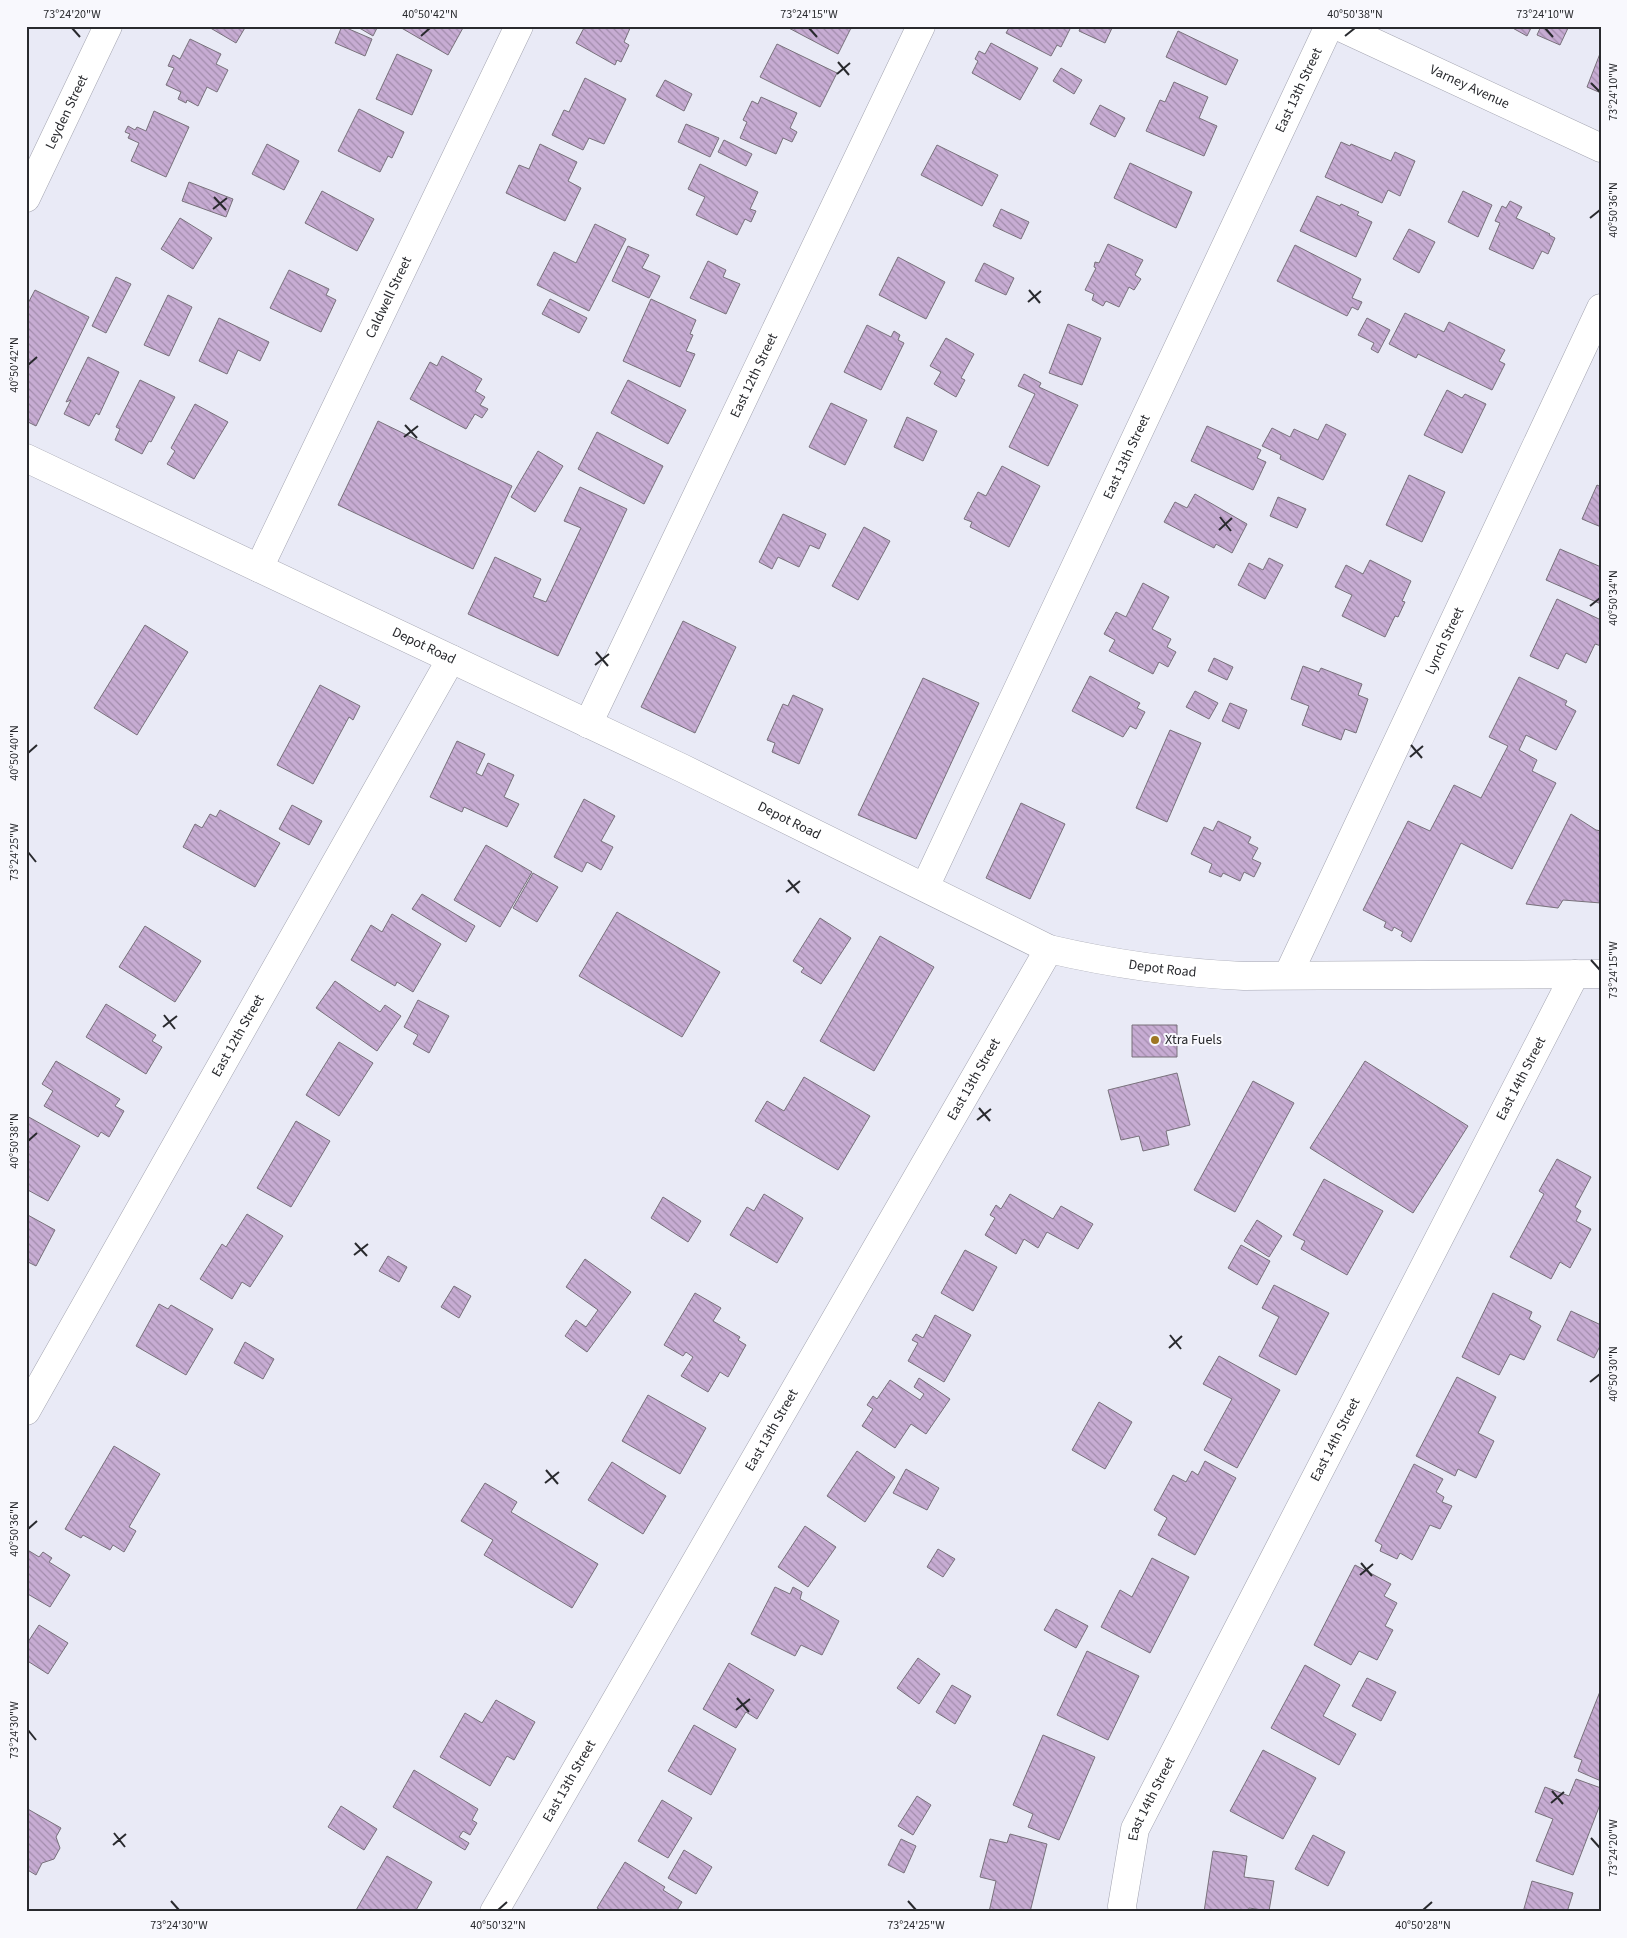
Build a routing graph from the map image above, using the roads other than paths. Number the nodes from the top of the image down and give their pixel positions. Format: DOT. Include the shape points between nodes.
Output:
graph roads {
  1 [pos="108,26"];
  2 [pos="520,26"];
  3 [pos="922,26"];
  4 [pos="1329,26"];
  5 [pos="1338,26"];
  6 [pos="1601,148"];
  7 [pos="26,198"];
  8 [pos="1601,308"];
  9 [pos="26,458"];
  10 [pos="259,568"];
  11 [pos="451,659"];
  12 [pos="588,724"];
  13 [pos="925,887"];
  14 [pos="1049,949"];
  15 [pos="1588,974"];
  16 [pos="1288,975"];
  17 [pos="26,1411"];
  18 [pos="494,1912"];
  19 [pos="1123,1912"];
  1 -- 7 [label="street, Leyden Street"];
  2 -- 10 [label="street, Caldwell Street"];
  3 -- 12 [label="street, East 12th Street"];
  4 -- 13 [label="street, East 13th Street"];
  5 -- 6 [label="street, Varney Avenue"];
  8 -- 16 [label="street, Lynch Street"];
  9 -- 10 [label="street, Depot Road"];
  10 -- 11 [label="street, Depot Road"];
  11 -- 12 [label="street, Depot Road"];
  11 -- 17 [label="street, East 12th Street"];
  12 -- 13 [label="street, Depot Road"];
  13 -- 14 [label="street, Depot Road"];
  14 -- 16 [label="street, Depot Road" via="1192,974"];
  14 -- 18 [label="street, East 13th Street"];
  15 -- 16 [label="street, Depot Road"];
  15 -- 19 [label="street, East 14th Street" via="1135,1829"];
}
